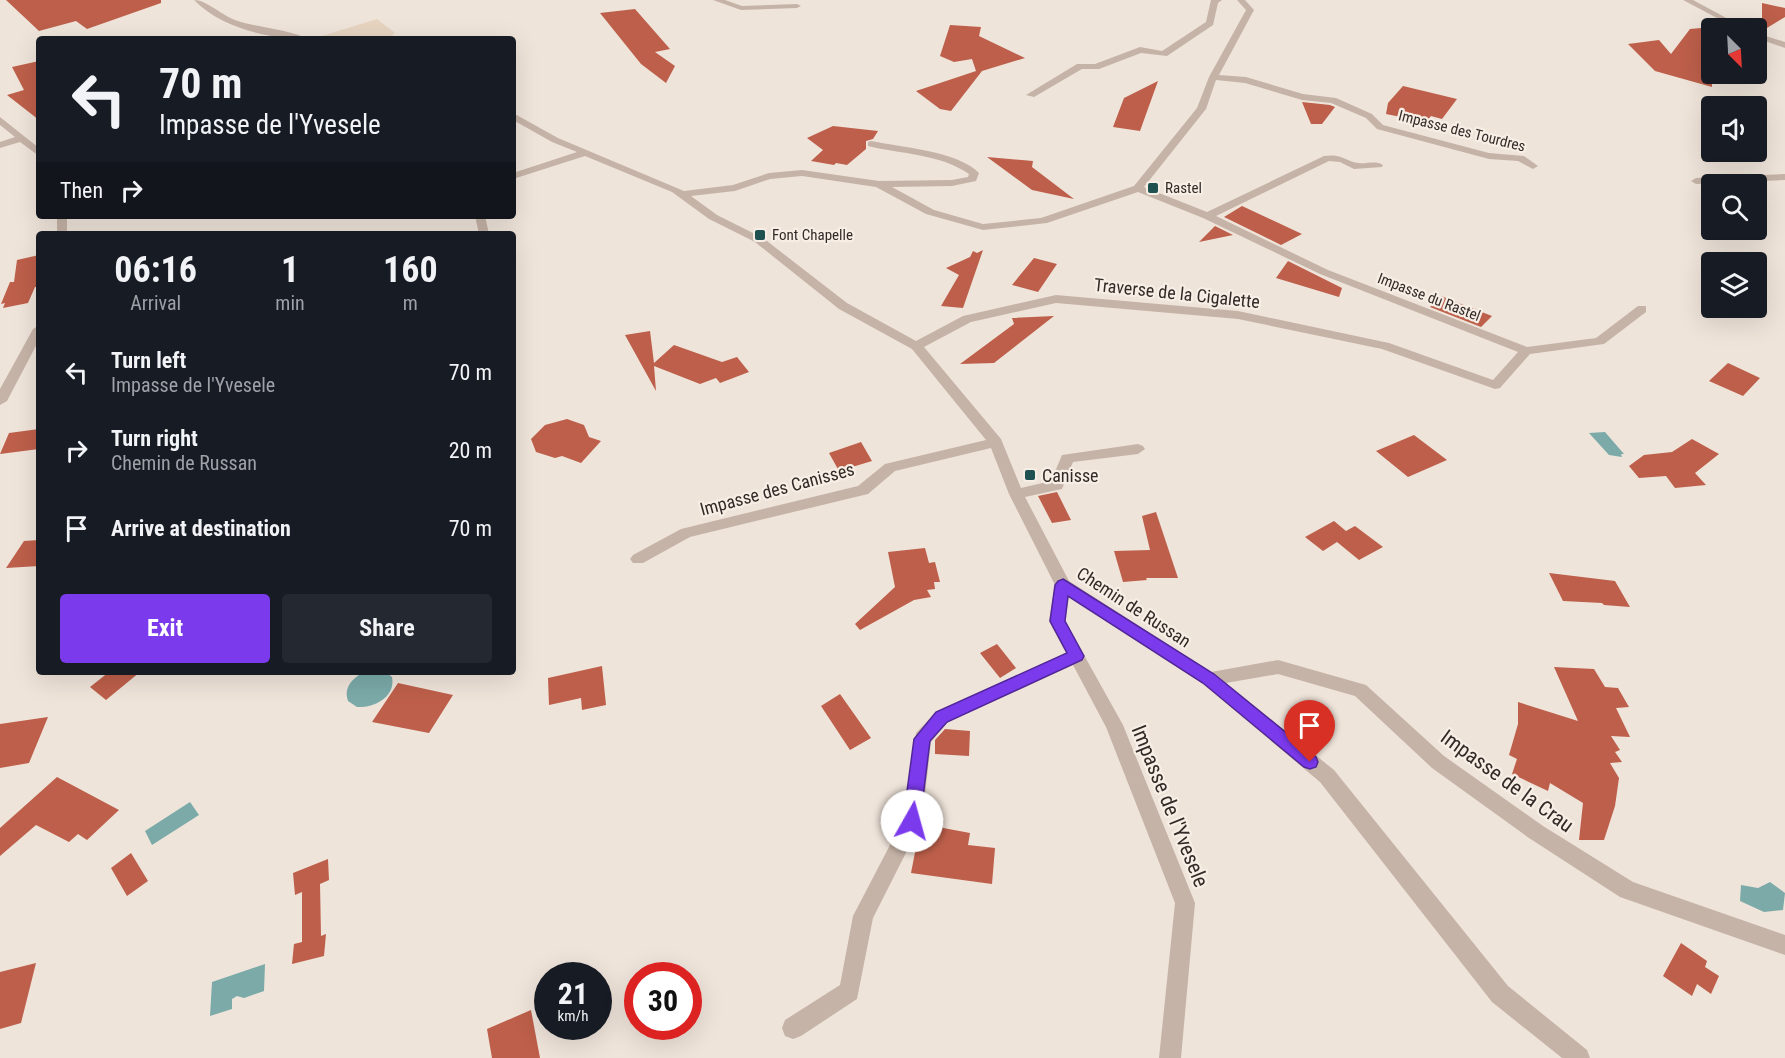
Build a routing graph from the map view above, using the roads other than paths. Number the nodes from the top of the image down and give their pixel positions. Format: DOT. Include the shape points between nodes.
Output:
graph roads {
  1 [pos="198,0"];
  2 [pos="717,0"];
  3 [pos="1218,0"];
  4 [pos="1241,0"];
  5 [pos="1687,0"];
  6 [pos="797,6"];
  7 [pos="1722,18"];
  8 [pos="289,36"];
  9 [pos="1767,39"];
  10 [pos="1785,45"];
  11 [pos="1213,77"];
  12 [pos="1031,95"];
  13 [pos="516,118"];
  14 [pos="0,120"];
  15 [pos="22,138"];
  16 [pos="871,144"];
  17 [pos="0,145"];
  18 [pos="36,150"];
  19 [pos="585,153"];
  20 [pos="1378,165"];
  21 [pos="1533,166"];
  22 [pos="516,175"];
  23 [pos="1785,177"];
  24 [pos="1696,181"];
  25 [pos="879,184"];
  26 [pos="1138,188"];
  27 [pos="681,195"];
  28 [pos="1207,216"];
  29 [pos="1642,309"];
  30 [pos="36,335"];
  31 [pos="916,346"];
  32 [pos="1526,351"];
  33 [pos="0,401"];
  34 [pos="996,442"];
  35 [pos="1138,449"];
  36 [pos="1016,494"];
  37 [pos="638,559"];
  38 [pos="1063,585"];
  39 [pos="1076,656"];
  40 [pos="1209,679"];
  41 [pos="1785,945"];
  42 [pos="793,1028"];
  43 [pos="1170,1058"];
  44 [pos="1579,1058"];
  1 -- 8 [label="street" via="227,20"];
  2 -- 6 [label="street" via="741,8"];
  3 -- 12 [label="street" via="1214,2 1210,23 1174,43 1164,54 1140,50 1096,67 1080,66"];
  4 -- 11 [label="street" via="1250,10"];
  5 -- 7 [label="street"];
  9 -- 10 [label="street"];
  11 -- 21 [label="street, Impasse des Tourdres" via="1246,80 1302,97 1333,100 1369,116 1380,127 1489,156 1520,158"];
  11 -- 26 [label="street" via="1201,109"];
  13 -- 19 [label="street, Chemin de Russan"];
  14 -- 15 [label="street"];
  15 -- 17 [label="street"];
  15 -- 18 [label="street"];
  16 -- 25 [label="street" via="968,166 974,173 972,179 952,183"];
  19 -- 22 [label="street"];
  19 -- 27 [label="street, Chemin de Russan"];
  20 -- 28 [label="street" via="1354,166 1342,159 1328,158"];
  23 -- 24 [label="street"];
  25 -- 26 [label="street" via="930,212 982,227 1043,221"];
  25 -- 27 [label="street" via="802,173"];
  26 -- 28 [label="street, Impasse du Rastel"];
  27 -- 31 [label="street, Chemin de Russan" via="759,240 843,306"];
  28 -- 32 [label="street, Impasse du Rastel" via="1324,272"];
  29 -- 32 [label="street, Impasse du Rastel" via="1600,341"];
  30 -- 33 [label="street"];
  31 -- 32 [label="street, Traverse de la Cigalette" via="967,320 1056,299 1238,315 1385,346 1494,385"];
  31 -- 34 [label="street, Chemin de Russan"];
  34 -- 36 [label="street, Chemin de Russan"];
  34 -- 37 [label="street, Impasse des Canisses" via="890,467 863,490 686,533"];
  35 -- 36 [label="street" via="1067,458 1057,485"];
  36 -- 38 [label="street, Chemin de Russan"];
  38 -- 39 [label="street, Impasse de l'Yvesele" via="1058,621"];
  38 -- 40 [label="street, Chemin de Russan"];
  39 -- 42 [label="street" via="942,717 922,739 912,821 863,916 849,991"];
  39 -- 43 [label="street, Impasse de l'Yvesele" via="1114,725 1185,903"];
  40 -- 41 [label="street, Impasse de la Crau" via="1278,668 1360,690 1438,762 1536,832 1627,890"];
  40 -- 44 [label="street, Chemin de Russan" via="1327,776 1500,994"];
}
